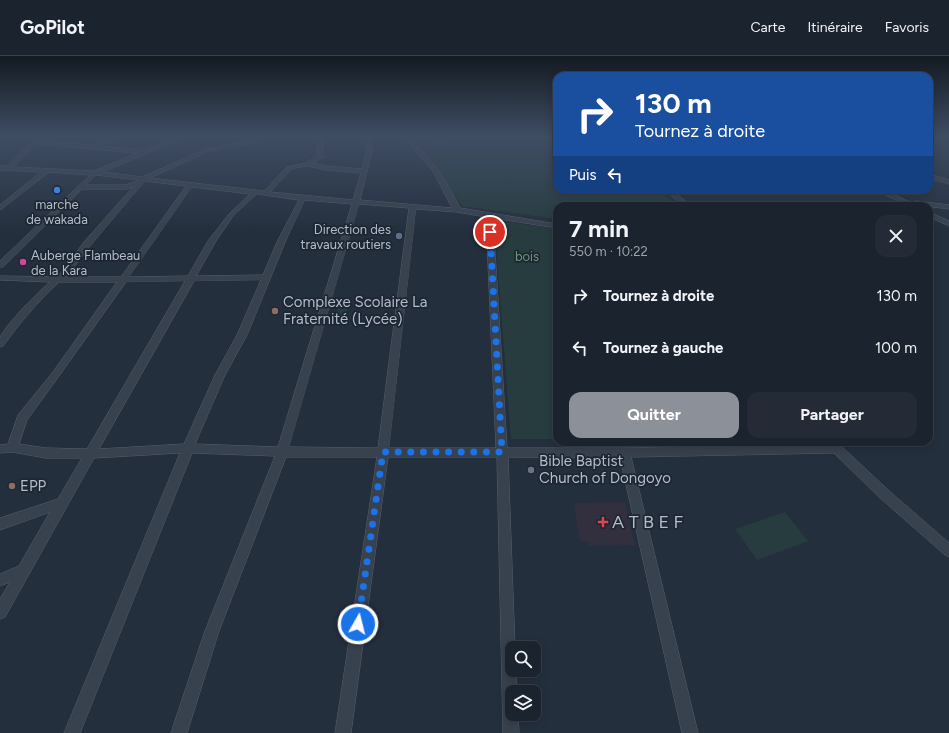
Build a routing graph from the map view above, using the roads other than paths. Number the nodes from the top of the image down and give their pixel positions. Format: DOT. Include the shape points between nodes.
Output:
graph roads {
  1 [pos="21,169"];
  2 [pos="105,169"];
  3 [pos="166,169"];
  4 [pos="288,169"];
  5 [pos="334,169"];
  6 [pos="434,169"];
  7 [pos="48,170"];
  8 [pos="365,171"];
  9 [pos="95,173"];
  10 [pos="933,177"];
  11 [pos="142,181"];
  12 [pos="949,182"];
  13 [pos="191,184"];
  14 [pos="81,188"];
  15 [pos="255,193"];
  16 [pos="266,193"];
  17 [pos="673,194"];
  18 [pos="887,194"];
  19 [pos="303,198"];
  20 [pos="949,198"];
  21 [pos="683,202"];
  22 [pos="902,202"];
  23 [pos="356,203"];
  24 [pos="933,205"];
  25 [pos="413,207"];
  26 [pos="946,207"];
  27 [pos="0,208"];
  28 [pos="457,210"];
  29 [pos="489,216"];
  30 [pos="933,216"];
  31 [pos="949,224"];
  32 [pos="553,225"];
  33 [pos="0,265"];
  34 [pos="267,277"];
  35 [pos="0,278"];
  36 [pos="190,278"];
  37 [pos="122,279"];
  38 [pos="58,280"];
  39 [pos="0,344"];
  40 [pos="809,446"];
  41 [pos="836,446"];
  42 [pos="12,448"];
  43 [pos="188,448"];
  44 [pos="0,450"];
  45 [pos="282,452"];
  46 [pos="383,452"];
  47 [pos="502,452"];
  48 [pos="624,453"];
  49 [pos="90,454"];
  50 [pos="62,503"];
  51 [pos="0,524"];
  52 [pos="949,551"];
  53 [pos="24,570"];
  54 [pos="0,580"];
  55 [pos="0,612"];
  56 [pos="72,733"];
  57 [pos="180,733"];
  58 [pos="343,733"];
  59 [pos="511,733"];
  60 [pos="690,733"];
  1 -- 7 [label="street"];
  2 -- 9 [label="street"];
  3 -- 11 [label="street"];
  4 -- 16 [label="street"];
  5 -- 8 [label="street"];
  6 -- 28 [label="street"];
  7 -- 9 [label="street"];
  7 -- 27 [label="street"];
  8 -- 23 [label="street"];
  9 -- 11 [label="street"];
  9 -- 14 [label="street"];
  10 -- 12 [label="street"];
  11 -- 13 [label="street"];
  11 -- 14 [label="street" via="126,187"];
  11 -- 38 [label="street"];
  13 -- 15 [label="street"];
  13 -- 37 [label="street"];
  14 -- 33 [label="street"];
  15 -- 16 [label="street"];
  15 -- 36 [label="street" via="232,215 212,241"];
  16 -- 19 [label="street"];
  17 -- 21 [label="street"];
  18 -- 22 [label="street"];
  19 -- 23 [label="street"];
  19 -- 34 [label="street"];
  20 -- 26 [label="street"];
  23 -- 25 [label="street"];
  23 -- 45 [label="street"];
  24 -- 26 [label="street"];
  25 -- 28 [label="street"];
  25 -- 46 [label="street"];
  28 -- 29 [label="street"];
  29 -- 32 [label="street"];
  29 -- 47 [label="street"];
  30 -- 31 [label="street"];
  34 -- 36 [label="street"];
  34 -- 43 [label="street"];
  35 -- 38 [label="street"];
  36 -- 37 [label="street"];
  36 -- 49 [label="street"];
  37 -- 38 [label="street"];
  37 -- 42 [label="street" via="22,418"];
  38 -- 39 [label="street" via="42,293"];
  40 -- 48 [label="street"];
  41 -- 52 [label="street" via="883,493"];
  42 -- 44 [label="street"];
  42 -- 49 [label="street" via="46,453"];
  43 -- 45 [label="street"];
  43 -- 49 [label="street"];
  43 -- 56 [label="street"];
  45 -- 46 [label="street"];
  45 -- 57 [label="street" via="212,631"];
  46 -- 47 [label="street"];
  46 -- 58 [label="street"];
  47 -- 48 [label="street"];
  47 -- 59 [label="street"];
  48 -- 60 [label="street"];
  49 -- 50 [label="street"];
  50 -- 51 [label="street"];
  50 -- 53 [label="street"];
  53 -- 54 [label="street"];
  53 -- 55 [label="street"];
}
